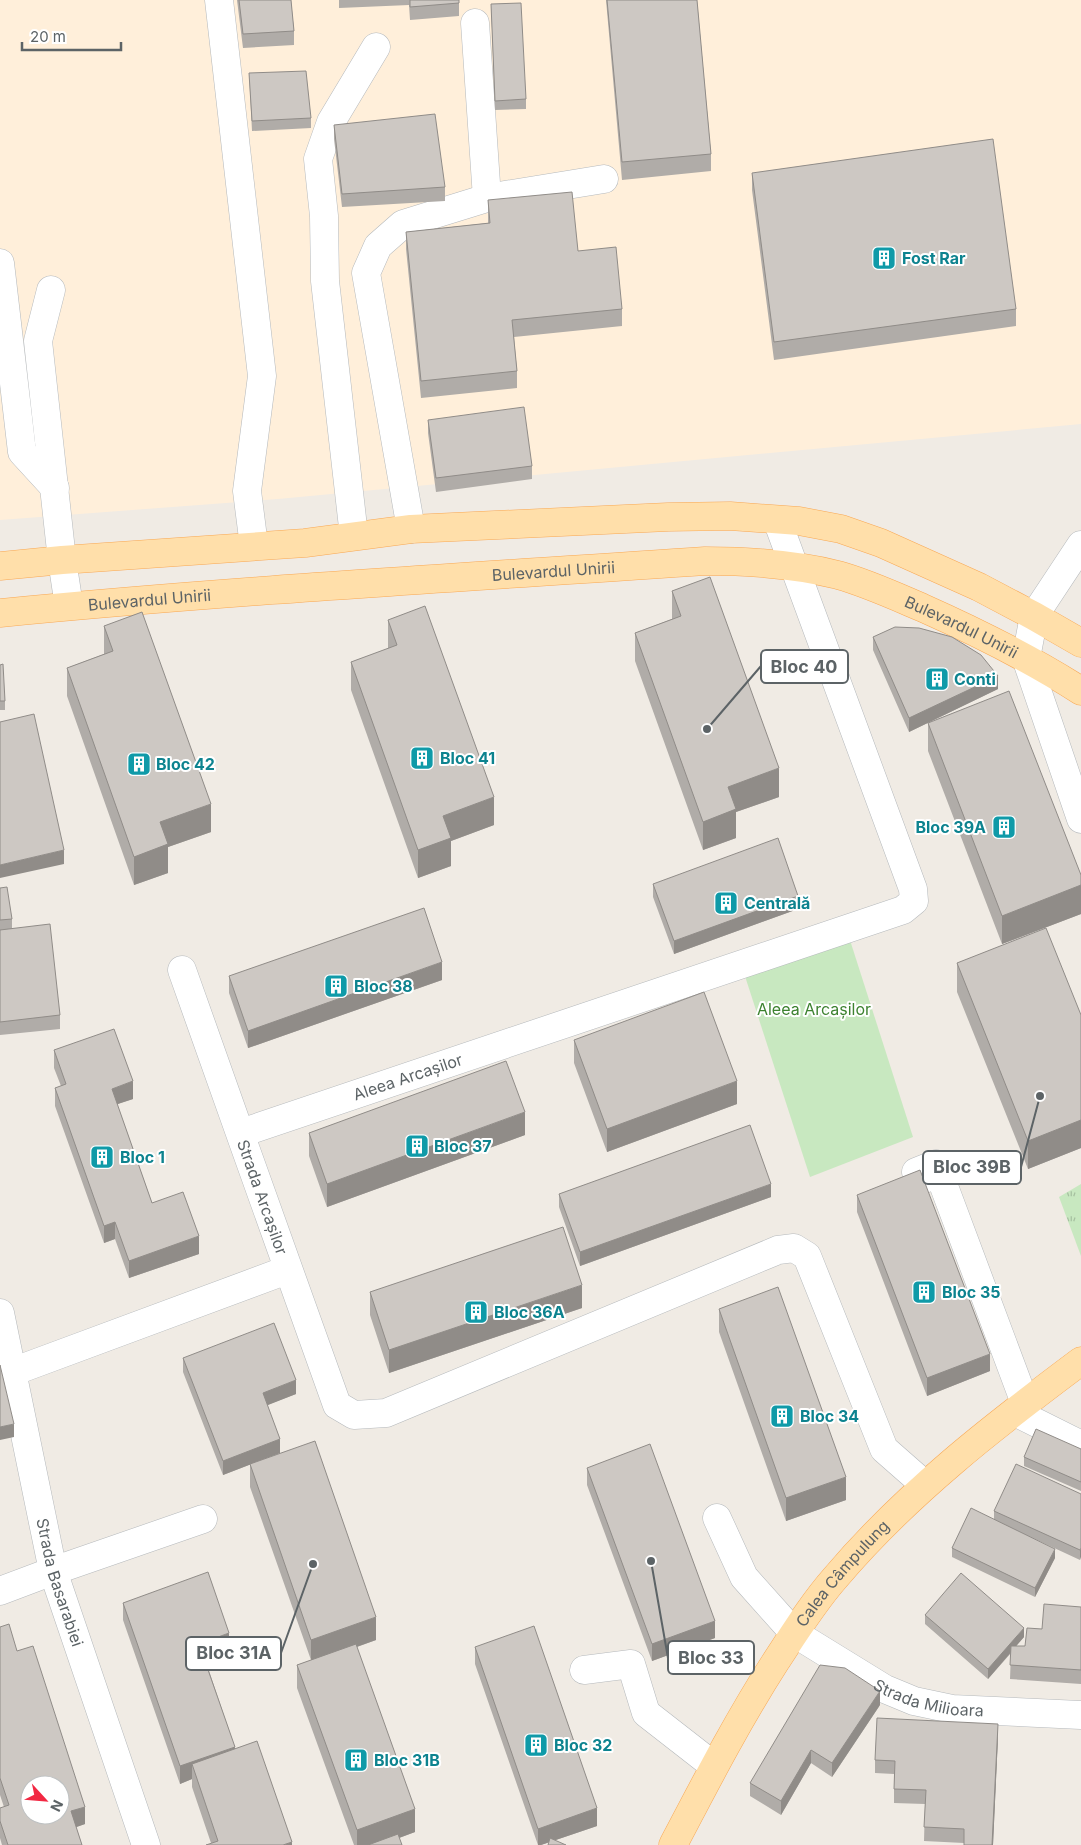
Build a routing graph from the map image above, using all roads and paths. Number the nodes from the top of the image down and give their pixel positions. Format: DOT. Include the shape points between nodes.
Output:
graph roads {
  1 [pos="219,0"];
  2 [pos="475,23"];
  3 [pos="376,46"];
  4 [pos="604,179"];
  5 [pos="487,198"];
  6 [pos="0,263"];
  7 [pos="51,290"];
  8 [pos="55,488"];
  9 [pos="777,520"];
  10 [pos="411,529"];
  11 [pos="354,536"];
  12 [pos="1081,545"];
  13 [pos="254,546"];
  14 [pos="62,560"];
  15 [pos="0,566"];
  16 [pos="794,566"];
  17 [pos="69,606"];
  18 [pos="0,613"];
  19 [pos="1034,616"];
  20 [pos="1081,643"];
  21 [pos="1026,658"];
  22 [pos="1081,691"];
  23 [pos="1081,819"];
  24 [pos="182,970"];
  25 [pos="241,1133"];
  26 [pos="936,1164"];
  27 [pos="287,1270"];
  28 [pos="0,1313"];
  29 [pos="1081,1361"];
  30 [pos="12,1372"];
  31 [pos="1020,1408"];
  32 [pos="1081,1445"];
  33 [pos="925,1485"];
  34 [pos="717,1518"];
  35 [pos="203,1519"];
  36 [pos="53,1570"];
  37 [pos="0,1591"];
  38 [pos="794,1633"];
  39 [pos="584,1670"];
  40 [pos="1081,1715"];
  41 [pos="714,1766"];
  42 [pos="146,1845"];
  43 [pos="673,1845"];
  1 -- 13 [label="street" via="262,376 247,490"];
  2 -- 5 [label="street"];
  3 -- 11 [label="street" via="331,122 318,159 324,216 325,281"];
  4 -- 5 [label="street"];
  5 -- 10 [label="street" via="403,224 378,246 366,273"];
  6 -- 8 [label="street" via="22,452"];
  7 -- 8 [label="street" via="38,341"];
  8 -- 14 [label="street"];
  9 -- 10 [label="main road" via="730,516 668,517"];
  9 -- 16 [label="street"];
  9 -- 19 [label="main road" via="841,529 882,543"];
  10 -- 11 [label="main road"];
  11 -- 13 [label="main road"];
  12 -- 19 [label="street"];
  13 -- 14 [label="main road"];
  14 -- 15 [label="main road"];
  14 -- 17 [label="street"];
  16 -- 17 [label="main road, Bulevardul Unirii" via="750,561 705,561"];
  16 -- 21 [label="main road, Bulevardul Unirii" via="838,575 880,589"];
  16 -- 25 [label="street, Aleea Arcașilor" via="913,889 914,901 903,910"];
  17 -- 18 [label="main road, Bulevardul Unirii"];
  19 -- 20 [label="main road"];
  19 -- 21 [label="street"];
  21 -- 22 [label="main road, Bulevardul Unirii"];
  21 -- 23 [label="street"];
  24 -- 25 [label="street, Strada Arcașilor"];
  25 -- 27 [label="street, Strada Arcașilor"];
  26 -- 31 [label="street" via="916,1172 920,1181 939,1173"];
  27 -- 30 [label="street"];
  27 -- 33 [label="street, Strada Arcașilor" via="337,1405 354,1415 386,1413 778,1250 794,1248 807,1256 884,1449"];
  28 -- 30 [label="street, Strada Basarabiei"];
  29 -- 31 [label="main road, Calea Câmpulung"];
  30 -- 36 [label="street, Strada Basarabiei"];
  31 -- 32 [label="street"];
  31 -- 33 [label="main road, Calea Câmpulung"];
  33 -- 38 [label="main road, Calea Câmpulung" via="835,1578"];
  34 -- 38 [label="street, Strada Milioara" via="744,1577"];
  35 -- 36 [label="street"];
  36 -- 37 [label="street"];
  36 -- 42 [label="street, Strada Basarabiei"];
  38 -- 40 [label="street, Strada Milioara" via="885,1689 914,1701 952,1709"];
  38 -- 41 [label="main road, Calea Câmpulung"];
  39 -- 41 [label="street" via="630,1664 646,1713"];
  41 -- 43 [label="main road, Calea Câmpulung"];
}
